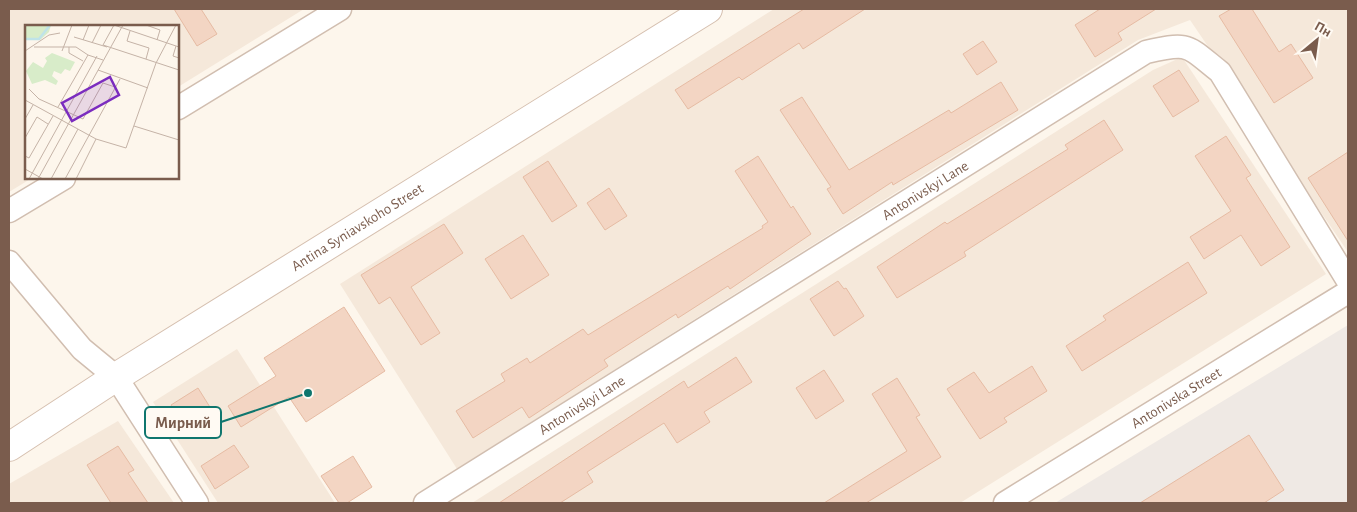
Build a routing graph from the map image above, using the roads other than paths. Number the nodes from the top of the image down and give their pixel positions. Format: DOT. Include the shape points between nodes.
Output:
graph roads {
  1 [pos="340,9"];
  2 [pos="708,9"];
  3 [pos="179,107"];
  4 [pos="62,179"];
  5 [pos="9,211"];
  6 [pos="9,262"];
  7 [pos="1348,281"];
  8 [pos="1348,292"];
  9 [pos="116,377"];
  10 [pos="9,447"];
  11 [pos="197,503"];
  12 [pos="425,503"];
  13 [pos="1005,503"];
  1 -- 3 [label="street"];
  2 -- 9 [label="street, Antina Syniavskoho Street"];
  4 -- 5 [label="street"];
  6 -- 9 [label="street" via="82,349"];
  7 -- 12 [label="street, Antonivskyi Lane" via="1220,72 1188,46 1146,52"];
  8 -- 13 [label="street, Antonivska Street"];
  9 -- 10 [label="street, Antina Syniavskoho Street"];
  9 -- 11 [label="street"];
}
